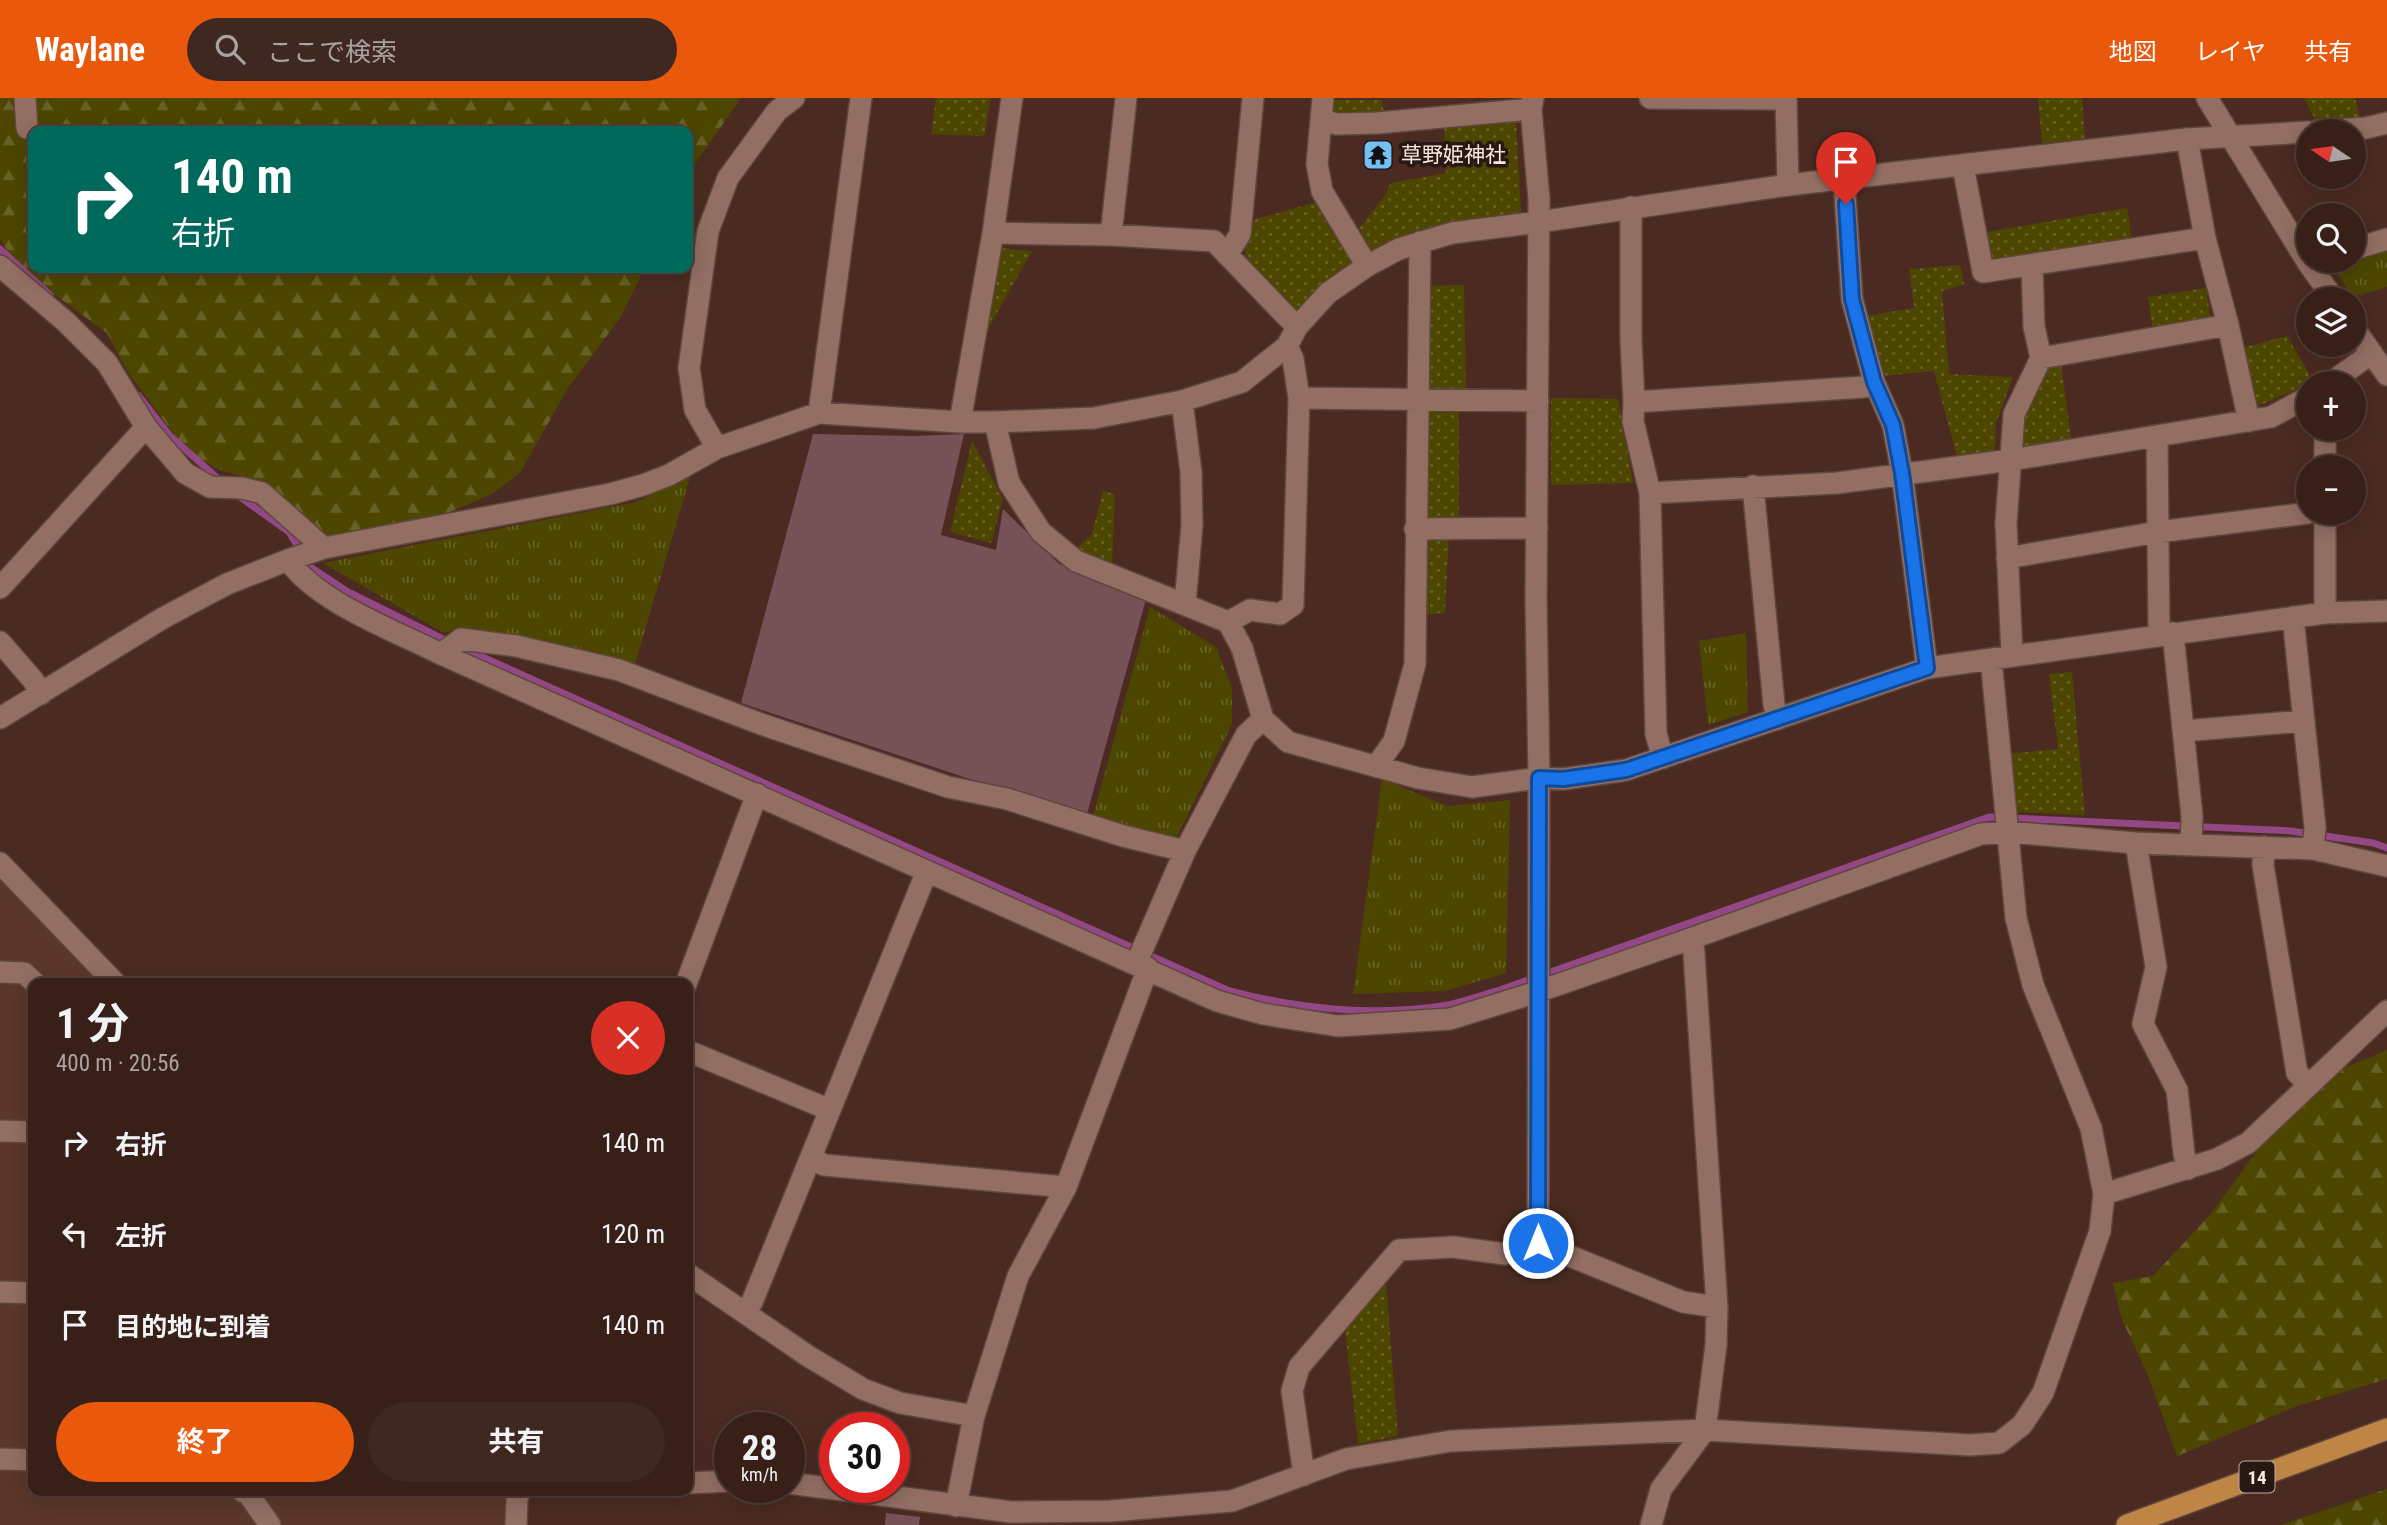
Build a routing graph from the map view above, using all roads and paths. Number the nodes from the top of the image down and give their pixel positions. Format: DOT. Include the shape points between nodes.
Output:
graph roads {
  1 [pos="25,98"];
  2 [pos="794,98"];
  3 [pos="861,98"];
  4 [pos="1012,98"];
  5 [pos="1126,98"];
  6 [pos="1253,98"];
  7 [pos="1323,98"];
  8 [pos="1650,98"];
  9 [pos="2207,98"];
  10 [pos="1786,99"];
  11 [pos="1532,104"];
  12 [pos="1484,105"];
  13 [pos="1321,121"];
  14 [pos="2387,123"];
  15 [pos="27,128"];
  16 [pos="2366,128"];
  17 [pos="2296,133"];
  18 [pos="2229,137"];
  19 [pos="2187,139"];
  20 [pos="1964,166"];
  21 [pos="1844,181"];
  22 [pos="1788,186"];
  23 [pos="1631,207"];
  24 [pos="1539,222"];
  25 [pos="993,233"];
  26 [pos="1111,234"];
  27 [pos="2205,238"];
  28 [pos="2296,239"];
  29 [pos="2387,239"];
  30 [pos="1420,242"];
  31 [pos="2366,245"];
  32 [pos="1227,255"];
  33 [pos="0,266"];
  34 [pos="1367,266"];
  35 [pos="2032,266"];
  36 [pos="2228,325"];
  37 [pos="1292,336"];
  38 [pos="2366,345"];
  39 [pos="2372,353"];
  40 [pos="2041,358"];
  41 [pos="2347,371"];
  42 [pos="2387,375"];
  43 [pos="1874,382"];
  44 [pos="1299,398"];
  45 [pos="1182,401"];
  46 [pos="1418,401"];
  47 [pos="1538,401"];
  48 [pos="1634,402"];
  49 [pos="2296,403"];
  50 [pos="819,413"];
  51 [pos="2249,421"];
  52 [pos="960,422"];
  53 [pos="995,422"];
  54 [pos="146,427"];
  55 [pos="2157,436"];
  56 [pos="717,448"];
  57 [pos="2011,460"];
  58 [pos="1902,473"];
  59 [pos="1753,486"];
  60 [pos="1650,493"];
  61 [pos="2296,515"];
  62 [pos="2325,525"];
  63 [pos="1537,528"];
  64 [pos="1415,529"];
  65 [pos="2158,532"];
  66 [pos="304,554"];
  67 [pos="2007,558"];
  68 [pos="0,588"];
  69 [pos="1185,604"];
  70 [pos="2387,611"];
  71 [pos="2325,613"];
  72 [pos="2293,617"];
  73 [pos="1228,622"];
  74 [pos="2166,634"];
  75 [pos="0,642"];
  76 [pos="441,654"];
  77 [pos="2001,657"];
  78 [pos="1927,668"];
  79 [pos="41,694"];
  80 [pos="0,718"];
  81 [pos="1263,719"];
  82 [pos="1778,719"];
  83 [pos="2304,721"];
  84 [pos="2184,731"];
  85 [pos="1663,758"];
  86 [pos="1377,765"];
  87 [pos="1539,778"];
  88 [pos="757,794"];
  89 [pos="2009,832"];
  90 [pos="2136,843"];
  91 [pos="2191,845"];
  92 [pos="2264,847"];
  93 [pos="2313,849"];
  94 [pos="1185,851"];
  95 [pos="0,863"];
  96 [pos="2387,866"];
  97 [pos="927,871"];
  98 [pos="1693,938"];
  99 [pos="1142,966"];
  100 [pos="0,972"];
  101 [pos="30,978"];
  102 [pos="110,978"];
  103 [pos="689,978"];
  104 [pos="1537,981"];
  105 [pos="2387,1012"];
  106 [pos="693,1053"];
  107 [pos="2309,1085"];
  108 [pos="830,1110"];
  109 [pos="0,1131"];
  110 [pos="28,1132"];
  111 [pos="811,1157"];
  112 [pos="2188,1169"];
  113 [pos="1066,1187"];
  114 [pos="2104,1194"];
  115 [pos="1538,1243"];
  116 [pos="693,1277"];
  117 [pos="0,1292"];
  118 [pos="28,1293"];
  119 [pos="1717,1307"];
  120 [pos="744,1312"];
  121 [pos="974,1416"];
  122 [pos="2387,1429"];
  123 [pos="1705,1430"];
  124 [pos="0,1459"];
  125 [pos="28,1460"];
  126 [pos="1304,1475"];
  127 [pos="714,1482"];
  128 [pos="693,1483"];
  129 [pos="805,1485"];
  130 [pos="250,1496"];
  131 [pos="518,1496"];
  132 [pos="956,1506"];
  133 [pos="270,1525"];
  134 [pos="516,1525"];
  135 [pos="1651,1525"];
  136 [pos="2127,1525"];
  1 -- 15 [label="street"];
  2 -- 56 [label="street" via="777,111 727,178 708,231 689,368 695,410"];
  3 -- 50 [label="street"];
  4 -- 25 [label="street"];
  5 -- 26 [label="street"];
  6 -- 32 [label="street" via="1240,234"];
  7 -- 13 [label="street"];
  8 -- 10 [label="street"];
  9 -- 18 [label="street"];
  10 -- 22 [label="street"];
  11 -- 12 [label="street"];
  11 -- 24 [label="street"];
  12 -- 13 [label="street" via="1377,123"];
  13 -- 34 [label="street" via="1317,164 1322,191"];
  14 -- 16 [label="street"];
  17 -- 18 [label="street"];
  18 -- 19 [label="street"];
  18 -- 28 [label="street"];
  19 -- 20 [label="street"];
  19 -- 27 [label="street"];
  20 -- 21 [label="street"];
  20 -- 35 [label="street" via="1983,272"];
  21 -- 22 [label="street"];
  21 -- 43 [label="street" via="1852,299"];
  22 -- 23 [label="street"];
  23 -- 24 [label="street"];
  23 -- 48 [label="street"];
  24 -- 30 [label="street" via="1452,233"];
  24 -- 47 [label="street"];
  25 -- 26 [label="street"];
  25 -- 52 [label="street"];
  26 -- 32 [label="street" via="1214,241"];
  27 -- 35 [label="street"];
  27 -- 36 [label="street"];
  29 -- 31 [label="street"];
  30 -- 34 [label="street"];
  30 -- 46 [label="street"];
  32 -- 37 [label="street"];
  33 -- 54 [label="street" via="107,363"];
  34 -- 37 [label="street" via="1328,293"];
  35 -- 40 [label="street" via="2034,327"];
  36 -- 40 [label="street"];
  36 -- 51 [label="street"];
  37 -- 44 [label="street"];
  37 -- 45 [label="street" via="1242,382"];
  38 -- 39 [label="street"];
  39 -- 41 [label="street"];
  39 -- 42 [label="street"];
  40 -- 57 [label="street" via="2014,414"];
  43 -- 48 [label="street" via="1864,387"];
  43 -- 58 [label="street" via="1893,425"];
  44 -- 46 [label="street"];
  44 -- 73 [label="street" via="1293,605 1280,614 1250,610"];
  45 -- 53 [label="street" via="1094,418"];
  45 -- 69 [label="street" via="1192,525"];
  46 -- 47 [label="street"];
  46 -- 64 [label="street"];
  47 -- 63 [label="street"];
  48 -- 60 [label="street" via="1633,421"];
  49 -- 51 [label="street" via="2271,417"];
  50 -- 52 [label="street"];
  50 -- 56 [label="street"];
  51 -- 55 [label="street"];
  52 -- 53 [label="street"];
  53 -- 69 [label="street" via="1009,483 1041,532 1076,561"];
  54 -- 66 [label="street" via="185,474 210,486 262,494"];
  54 -- 68 [label="street"];
  55 -- 57 [label="street"];
  55 -- 65 [label="street"];
  56 -- 66 [label="street" via="669,475 610,494"];
  57 -- 58 [label="street"];
  57 -- 67 [label="street"];
  58 -- 59 [label="street" via="1837,483"];
  58 -- 78 [label="street"];
  59 -- 60 [label="street"];
  59 -- 82 [label="street"];
  60 -- 85 [label="street" via="1656,734"];
  61 -- 65 [label="street"];
  62 -- 71 [label="street"];
  63 -- 64 [label="street"];
  63 -- 87 [label="street"];
  64 -- 86 [label="street" via="1415,664 1394,741"];
  65 -- 67 [label="street"];
  65 -- 74 [label="street"];
  66 -- 76 [label="street" via="298,574 332,599"];
  66 -- 79 [label="street" via="227,584 163,618"];
  67 -- 77 [label="street"];
  69 -- 73 [label="street"];
  70 -- 71 [label="street"];
  71 -- 72 [label="street"];
  72 -- 74 [label="street"];
  72 -- 83 [label="street"];
  73 -- 81 [label="street" via="1242,648"];
  74 -- 77 [label="street"];
  74 -- 84 [label="street"];
  75 -- 79 [label="street"];
  76 -- 88 [label="street"];
  76 -- 94 [label="street" via="461,639 516,646 619,670 948,787 1007,799"];
  77 -- 78 [label="street"];
  77 -- 89 [label="street"];
  78 -- 82 [label="street"];
  79 -- 80 [label="street"];
  81 -- 86 [label="street" via="1289,742"];
  81 -- 94 [label="street" via="1246,735"];
  82 -- 85 [label="street"];
  83 -- 84 [label="street"];
  83 -- 93 [label="street" via="2315,827"];
  84 -- 91 [label="street"];
  85 -- 87 [label="street" via="1626,770"];
  86 -- 87 [label="street" via="1472,787"];
  87 -- 104 [label="street"];
  88 -- 97 [label="street"];
  88 -- 103 [label="street"];
  89 -- 90 [label="street"];
  89 -- 98 [label="street" via="1981,834"];
  89 -- 114 [label="street" via="2016,918 2029,972 2091,1128"];
  90 -- 91 [label="street"];
  90 -- 112 [label="street" via="2156,967 2143,1024 2177,1090"];
  91 -- 92 [label="street"];
  92 -- 93 [label="street"];
  92 -- 107 [label="street" via="2297,1073"];
  93 -- 96 [label="street"];
  94 -- 99 [label="street"];
  95 -- 102 [label="street"];
  97 -- 99 [label="street"];
  97 -- 108 [label="street"];
  98 -- 104 [label="street"];
  98 -- 119 [label="street"];
  99 -- 104 [label="street" via="1217,1001 1338,1026 1450,1019"];
  99 -- 113 [label="street"];
  100 -- 101 [label="street" via="24,972"];
  104 -- 115 [label="street"];
  105 -- 107 [label="street"];
  106 -- 108 [label="street"];
  107 -- 112 [label="street" via="2248,1143"];
  108 -- 111 [label="street"];
  109 -- 110 [label="street"];
  111 -- 113 [label="street" via="824,1165"];
  111 -- 120 [label="street"];
  112 -- 114 [label="street"];
  113 -- 121 [label="street" via="1018,1276"];
  114 -- 123 [label="street" via="2100,1231 2043,1393 2022,1424 1999,1443"];
  115 -- 119 [label="street" via="1683,1302"];
  115 -- 126 [label="street" via="1505,1254 1453,1247 1399,1250 1299,1367 1292,1391"];
  116 -- 120 [label="street"];
  117 -- 118 [label="street"];
  119 -- 123 [label="street"];
  120 -- 121 [label="street" via="863,1389 900,1403"];
  121 -- 132 [label="street"];
  122 -- 136 [label="main road, 14"];
  123 -- 126 [label="street" via="1451,1440 1346,1460"];
  123 -- 135 [label="street" via="1661,1489"];
  124 -- 125 [label="street"];
  126 -- 132 [label="street" via="1232,1502 1111,1511 1011,1512"];
  127 -- 128 [label="street"];
  129 -- 132 [label="street"];
  130 -- 133 [label="street"];
  131 -- 134 [label="street"];
}
